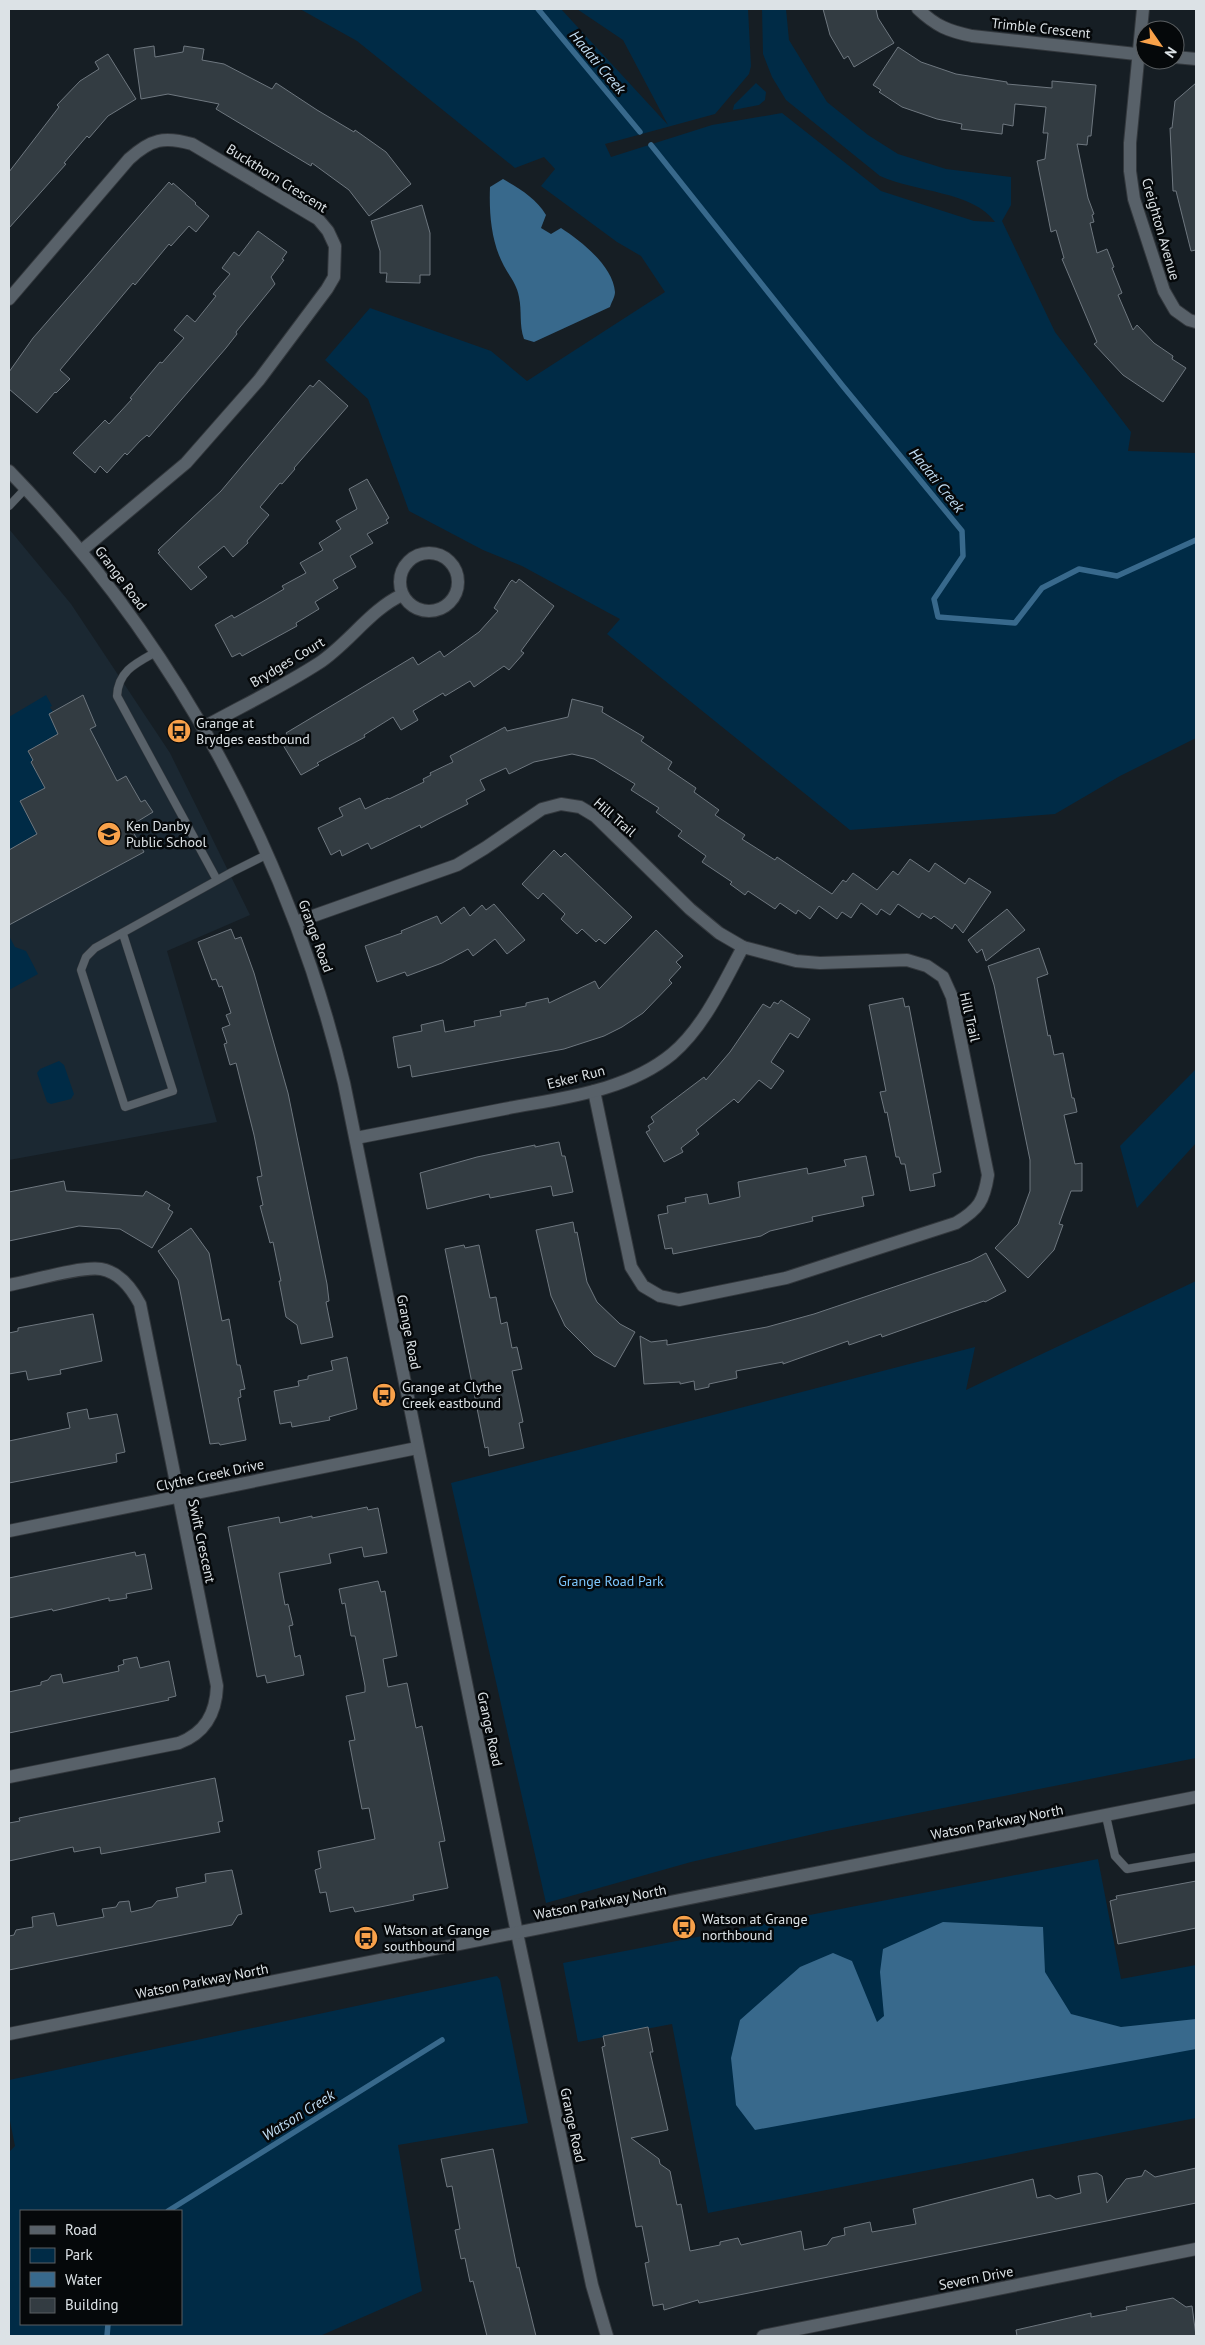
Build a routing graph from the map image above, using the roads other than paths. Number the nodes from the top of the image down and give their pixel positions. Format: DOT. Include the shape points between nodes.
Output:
graph roads {
  1 [pos="918,9"];
  2 [pos="1135,53"];
  3 [pos="1140,70"];
  4 [pos="9,299"];
  5 [pos="1196,322"];
  6 [pos="9,471"];
  7 [pos="26,488"];
  8 [pos="9,506"];
  9 [pos="82,551"];
  10 [pos="402,595"];
  11 [pos="156,652"];
  12 [pos="204,728"];
  13 [pos="268,854"];
  14 [pos="216,880"];
  15 [pos="296,922"];
  16 [pos="123,934"];
  17 [pos="743,948"];
  18 [pos="594,1091"];
  19 [pos="356,1138"];
  20 [pos="9,1285"];
  21 [pos="417,1448"];
  22 [pos="178,1497"];
  23 [pos="9,1531"];
  24 [pos="9,1777"];
  25 [pos="1196,1797"];
  26 [pos="1106,1816"];
  27 [pos="1196,1857"];
  28 [pos="517,1933"];
  29 [pos="9,2034"];
  30 [pos="1196,2249"];
  31 [pos="608,2336"];
  32 [pos="763,2336"];
  1 -- 2 [label="street, Trimble Crescent" via="932,23 972,36"];
  3 -- 5 [label="street, Creighton Avenue" via="1130,143 1134,199 1164,291 1176,310"];
  4 -- 9 [label="street, Buckthorn Crescent" via="129,159 158,140 175,139 192,144 318,219 335,246 334,277 259,380 186,463"];
  6 -- 7 [label="street, Grange Road"];
  7 -- 8 [label="lane"];
  7 -- 9 [label="street, Grange Road"];
  9 -- 11 [label="street, Grange Road"];
  10 -- 10 [label="street" via="400,580 411,559 434,553 449,560 454,567 457,590 449,604 442,608 419,609"];
  10 -- 12 [label="street, Brydges Court" via="391,600 344,645 318,664"];
  11 -- 12 [label="street, Grange Road"];
  11 -- 14 [label="lane" via="128,668 120,677 117,696"];
  12 -- 13 [label="street, Grange Road"];
  13 -- 14 [label="lane"];
  13 -- 15 [label="street, Grange Road"];
  14 -- 16 [label="lane"];
  15 -- 17 [label="street, Hill Trail" via="457,865 542,809 561,804 580,807 595,816 690,909"];
  15 -- 19 [label="street, Grange Road" via="335,1044"];
  16 -- 16 [label="lane" via="95,948 86,957 81,970 125,1107 174,1091"];
  17 -- 18 [label="street, Esker Run" via="696,1028 671,1054 637,1075"];
  17 -- 18 [label="street, Hill Trail" via="796,961 820,963 907,960 927,966 943,977 952,997 988,1175 981,1202 972,1214 956,1224 786,1278 679,1300 660,1296 643,1286 631,1267"];
  18 -- 19 [label="street, Esker Run"];
  19 -- 21 [label="street, Grange Road"];
  20 -- 22 [label="street, Swift Crescent" via="102,1269 115,1274 134,1293 140,1304"];
  21 -- 22 [label="street, Clythe Creek Drive"];
  21 -- 28 [label="street, Grange Road"];
  22 -- 23 [label="street, Clythe Creek Drive"];
  22 -- 24 [label="street, Swift Crescent" via="217,1686 212,1716 192,1738 179,1743"];
  25 -- 26 [label="street, Watson Parkway North"];
  26 -- 27 [label="lane" via="1115,1856 1127,1869"];
  26 -- 28 [label="street, Watson Parkway North"];
  28 -- 29 [label="street, Watson Parkway North"];
  28 -- 31 [label="street, Grange Road" via="592,2285"];
  30 -- 32 [label="street, Severn Drive"];
}
